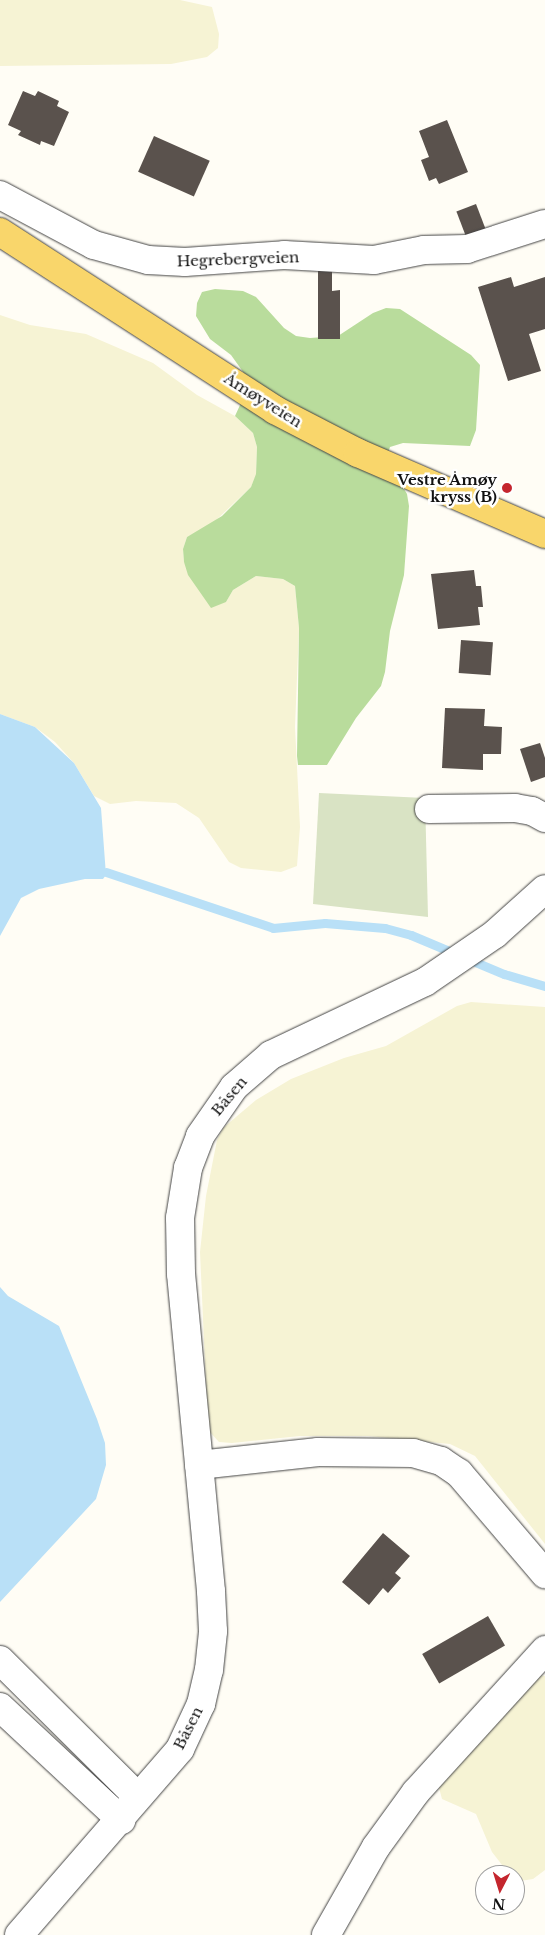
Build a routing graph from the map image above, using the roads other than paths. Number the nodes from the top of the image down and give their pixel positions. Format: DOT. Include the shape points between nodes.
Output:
graph roads {
  1 [pos="0,195"];
  2 [pos="545,224"];
  3 [pos="0,232"];
  4 [pos="545,534"];
  5 [pos="429,809"];
  6 [pos="545,818"];
  7 [pos="545,889"];
  8 [pos="199,1465"];
  9 [pos="545,1574"];
  10 [pos="545,1650"];
  11 [pos="0,1660"];
  12 [pos="0,1707"];
  13 [pos="138,1797"];
  14 [pos="121,1820"];
  15 [pos="19,1935"];
  16 [pos="326,1935"];
  1 -- 2 [label="street, Hegrebergveien" via="94,245 148,260 185,262 284,255 374,260 424,250 467,249"];
  3 -- 4 [label="main road, Åmøyveien" via="275,410 358,453"];
  5 -- 6 [label="street" via="515,808 532,811"];
  7 -- 8 [label="street, Båsen" via="495,934 425,982 271,1055 234,1087 211,1117 188,1168 180,1218 181,1274"];
  8 -- 9 [label="street" via="318,1452 413,1453 441,1462 459,1473"];
  8 -- 13 [label="street, Båsen" via="213,1631 209,1670 201,1704 187,1738"];
  10 -- 16 [label="street" via="416,1792 376,1847"];
  11 -- 13 [label="street"];
  12 -- 14 [label="street"];
  13 -- 14 [label="street, Båsen"];
  14 -- 15 [label="street, Båsen"];
}
